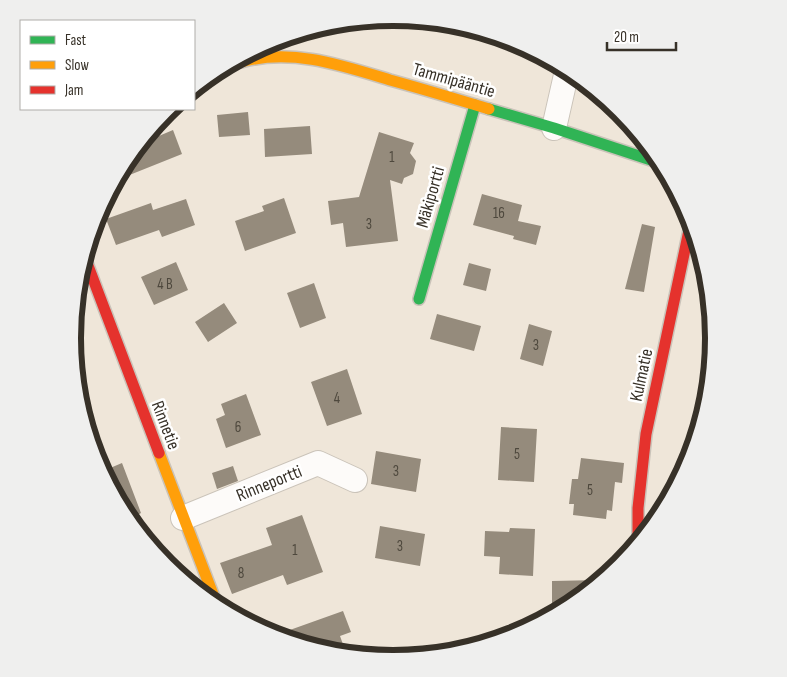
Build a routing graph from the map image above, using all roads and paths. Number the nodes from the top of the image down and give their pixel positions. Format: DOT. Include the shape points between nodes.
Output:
graph roads {
  1 [pos="251,60"];
  2 [pos="566,78"];
  3 [pos="474,104"];
  4 [pos="554,128"];
  5 [pos="649,159"];
  6 [pos="688,235"];
  7 [pos="90,267"];
  8 [pos="419,299"];
  9 [pos="355,480"];
  10 [pos="183,518"];
  11 [pos="638,532"];
  12 [pos="212,593"];
  1 -- 3 [label="street, Tammipääntie" via="299,56 334,63"];
  2 -- 4 [label="street"];
  3 -- 4 [label="street, Tammipääntie"];
  3 -- 8 [label="street, Mäkiportti"];
  4 -- 5 [label="street, Tammipääntie"];
  6 -- 11 [label="street, Kulmatie" via="646,434"];
  7 -- 10 [label="street, Rinnetie"];
  9 -- 10 [label="street, Rinneportti" via="318,463"];
  10 -- 12 [label="street, Rinnetie"];
}
